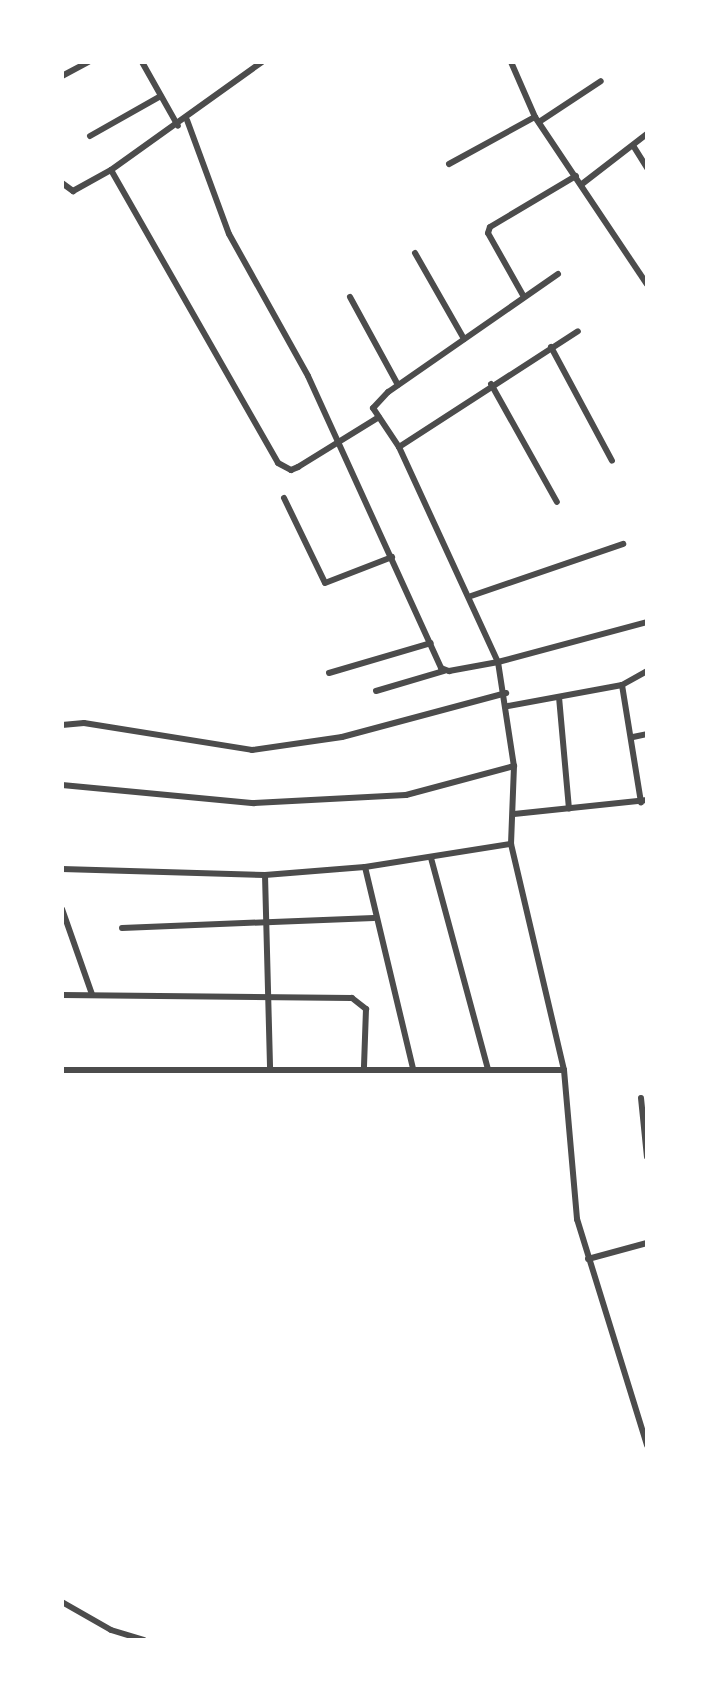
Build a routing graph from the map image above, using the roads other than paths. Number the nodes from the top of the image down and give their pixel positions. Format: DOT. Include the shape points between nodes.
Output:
graph roads {
  1 [pos="88,62"];
  2 [pos="142,62"];
  3 [pos="262,62"];
  4 [pos="511,62"];
  5 [pos="62,76"];
  6 [pos="601,81"];
  7 [pos="161,96"];
  8 [pos="187,120"];
  9 [pos="537,120"];
  10 [pos="178,126"];
  11 [pos="647,134"];
  12 [pos="90,136"];
  13 [pos="634,147"];
  14 [pos="449,164"];
  15 [pos="647,168"];
  16 [pos="111,170"];
  17 [pos="576,176"];
  18 [pos="62,183"];
  19 [pos="582,184"];
  20 [pos="65,192"];
  21 [pos="415,253"];
  22 [pos="558,274"];
  23 [pos="647,284"];
  24 [pos="350,297"];
  25 [pos="524,297"];
  26 [pos="578,331"];
  27 [pos="464,339"];
  28 [pos="551,347"];
  29 [pos="491,384"];
  30 [pos="398,385"];
  31 [pos="379,417"];
  32 [pos="340,446"];
  33 [pos="399,447"];
  34 [pos="612,461"];
  35 [pos="284,498"];
  36 [pos="557,502"];
  37 [pos="623,544"];
  38 [pos="392,557"];
  39 [pos="471,596"];
  40 [pos="647,622"];
  41 [pos="431,643"];
  42 [pos="498,662"];
  43 [pos="444,671"];
  44 [pos="647,671"];
  45 [pos="329,673"];
  46 [pos="622,685"];
  47 [pos="376,691"];
  48 [pos="506,693"];
  49 [pos="559,697"];
  50 [pos="508,706"];
  51 [pos="62,725"];
  52 [pos="647,734"];
  53 [pos="633,737"];
  54 [pos="514,766"];
  55 [pos="62,785"];
  56 [pos="644,801"];
  57 [pos="569,809"];
  58 [pos="514,814"];
  59 [pos="511,844"];
  60 [pos="431,858"];
  61 [pos="365,867"];
  62 [pos="62,869"];
  63 [pos="265,875"];
  64 [pos="62,909"];
  65 [pos="374,918"];
  66 [pos="266,925"];
  67 [pos="122,928"];
  68 [pos="66,929"];
  69 [pos="92,994"];
  70 [pos="62,995"];
  71 [pos="267,998"];
  72 [pos="364,1067"];
  73 [pos="270,1068"];
  74 [pos="413,1068"];
  75 [pos="488,1069"];
  76 [pos="62,1070"];
  77 [pos="564,1070"];
  78 [pos="641,1098"];
  79 [pos="647,1157"];
  80 [pos="647,1243"];
  81 [pos="588,1259"];
  82 [pos="647,1445"];
  83 [pos="62,1602"];
  84 [pos="130,1639"];
  85 [pos="144,1640"];
  1 -- 5 [label="street"];
  2 -- 7 [label="street"];
  3 -- 8 [label="street"];
  4 -- 9 [label="street"];
  6 -- 9 [label="street"];
  7 -- 10 [label="street"];
  7 -- 12 [label="street"];
  8 -- 10 [label="street"];
  8 -- 32 [label="street" via="237,250 296,352"];
  9 -- 14 [label="street"];
  9 -- 17 [label="street"];
  10 -- 16 [label="street"];
  11 -- 13 [label="street"];
  13 -- 15 [label="street"];
  13 -- 19 [label="street"];
  16 -- 20 [label="street"];
  16 -- 32 [label="street" via="278,463 291,470"];
  17 -- 19 [label="street"];
  17 -- 25 [label="street" via="490,227 488,233"];
  18 -- 20 [label="street"];
  19 -- 23 [label="street"];
  21 -- 27 [label="street"];
  22 -- 25 [label="street"];
  24 -- 30 [label="street"];
  25 -- 27 [label="street"];
  26 -- 28 [label="street"];
  27 -- 30 [label="street"];
  28 -- 29 [label="street"];
  28 -- 34 [label="street"];
  29 -- 33 [label="street"];
  29 -- 36 [label="street"];
  30 -- 31 [label="street" via="374,405"];
  31 -- 32 [label="street"];
  31 -- 33 [label="street"];
  32 -- 38 [label="street"];
  33 -- 39 [label="street"];
  35 -- 38 [label="street" via="325,583"];
  37 -- 39 [label="street"];
  38 -- 41 [label="street"];
  39 -- 42 [label="street"];
  40 -- 42 [label="street"];
  41 -- 43 [label="street"];
  41 -- 45 [label="street"];
  42 -- 43 [label="street"];
  42 -- 48 [label="street"];
  43 -- 47 [label="street"];
  44 -- 46 [label="street"];
  46 -- 49 [label="street"];
  46 -- 53 [label="street"];
  48 -- 50 [label="street"];
  48 -- 51 [label="street" via="342,737 252,750 84,723"];
  49 -- 50 [label="street"];
  49 -- 57 [label="street"];
  50 -- 54 [label="street"];
  52 -- 53 [label="street"];
  53 -- 56 [label="street"];
  54 -- 55 [label="street" via="406,795 254,803"];
  54 -- 58 [label="street"];
  56 -- 57 [label="street"];
  57 -- 58 [label="street"];
  58 -- 59 [label="street"];
  59 -- 60 [label="street"];
  59 -- 77 [label="street"];
  60 -- 61 [label="street"];
  60 -- 75 [label="street"];
  61 -- 63 [label="street"];
  61 -- 65 [label="street"];
  62 -- 63 [label="street"];
  63 -- 66 [label="street"];
  64 -- 68 [label="street"];
  65 -- 66 [label="street"];
  65 -- 74 [label="street"];
  66 -- 67 [label="street"];
  66 -- 71 [label="street"];
  68 -- 69 [label="street"];
  69 -- 70 [label="street"];
  69 -- 71 [label="street"];
  71 -- 72 [label="street" via="360,1001 367,1014"];
  71 -- 73 [label="street"];
  72 -- 73 [label="street"];
  72 -- 74 [label="street"];
  73 -- 76 [label="street"];
  74 -- 75 [label="street"];
  75 -- 77 [label="street"];
  77 -- 81 [label="street" via="577,1219"];
  78 -- 79 [label="street"];
  80 -- 81 [label="street"];
  81 -- 82 [label="street"];
  83 -- 84 [label="street"];
  84 -- 85 [label="street"];
}
